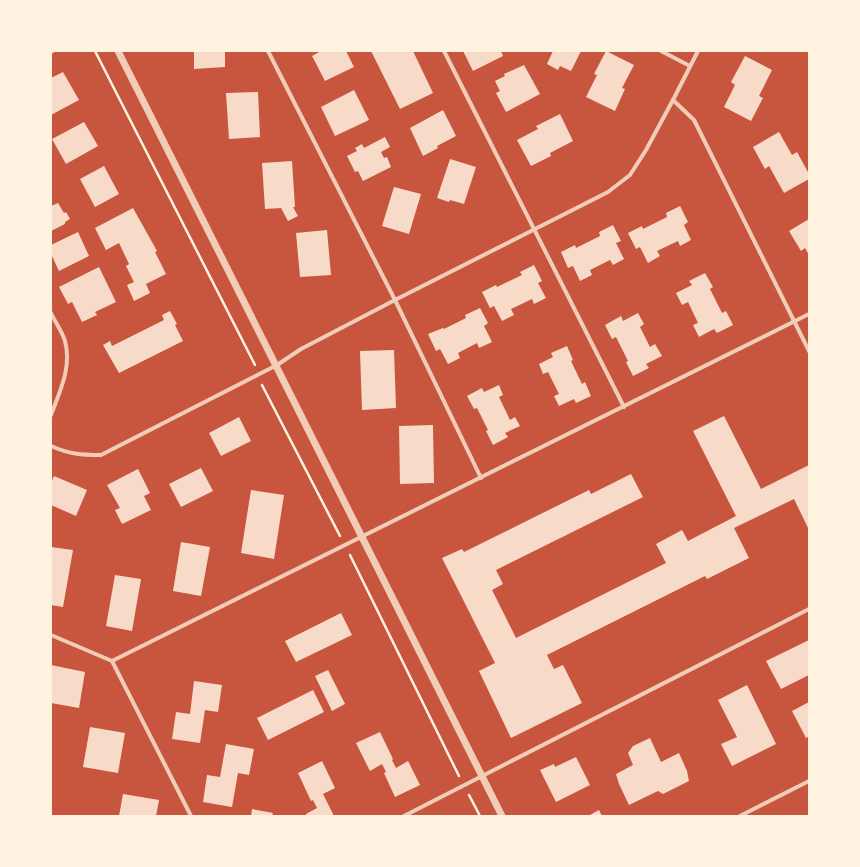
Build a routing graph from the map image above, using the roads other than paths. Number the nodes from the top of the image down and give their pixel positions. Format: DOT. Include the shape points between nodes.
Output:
graph roads {
  1 [pos="118,51"];
  2 [pos="268,51"];
  3 [pos="444,51"];
  4 [pos="661,51"];
  5 [pos="698,51"];
  6 [pos="690,66"];
  7 [pos="674,100"];
  8 [pos="534,230"];
  9 [pos="395,300"];
  10 [pos="51,313"];
  11 [pos="809,314"];
  12 [pos="794,322"];
  13 [pos="809,351"];
  14 [pos="277,365"];
  15 [pos="624,407"];
  16 [pos="51,415"];
  17 [pos="51,446"];
  18 [pos="481,478"];
  19 [pos="361,536"];
  20 [pos="809,609"];
  21 [pos="51,635"];
  22 [pos="112,661"];
  23 [pos="482,777"];
  24 [pos="809,781"];
  25 [pos="192,816"];
  26 [pos="404,816"];
  27 [pos="502,816"];
  28 [pos="740,816"];
  1 -- 14 [label="street"];
  2 -- 9 [label="street"];
  3 -- 8 [label="street"];
  4 -- 6 [label="street"];
  5 -- 6 [label="street"];
  6 -- 7 [label="street"];
  7 -- 8 [label="street" via="630,175 608,192"];
  7 -- 12 [label="street" via="694,120"];
  8 -- 9 [label="street"];
  8 -- 15 [label="street"];
  9 -- 14 [label="street" via="301,349"];
  9 -- 18 [label="street"];
  10 -- 16 [label="street" via="64,339 68,356 65,377"];
  11 -- 12 [label="street"];
  12 -- 13 [label="street"];
  12 -- 15 [label="street"];
  14 -- 17 [label="street" via="100,455 63,452"];
  14 -- 19 [label="street"];
  15 -- 18 [label="street"];
  18 -- 19 [label="street"];
  19 -- 22 [label="street"];
  19 -- 23 [label="street"];
  20 -- 23 [label="street"];
  21 -- 22 [label="street"];
  22 -- 25 [label="street"];
  23 -- 26 [label="street"];
  23 -- 27 [label="street"];
  24 -- 28 [label="street"];
}
